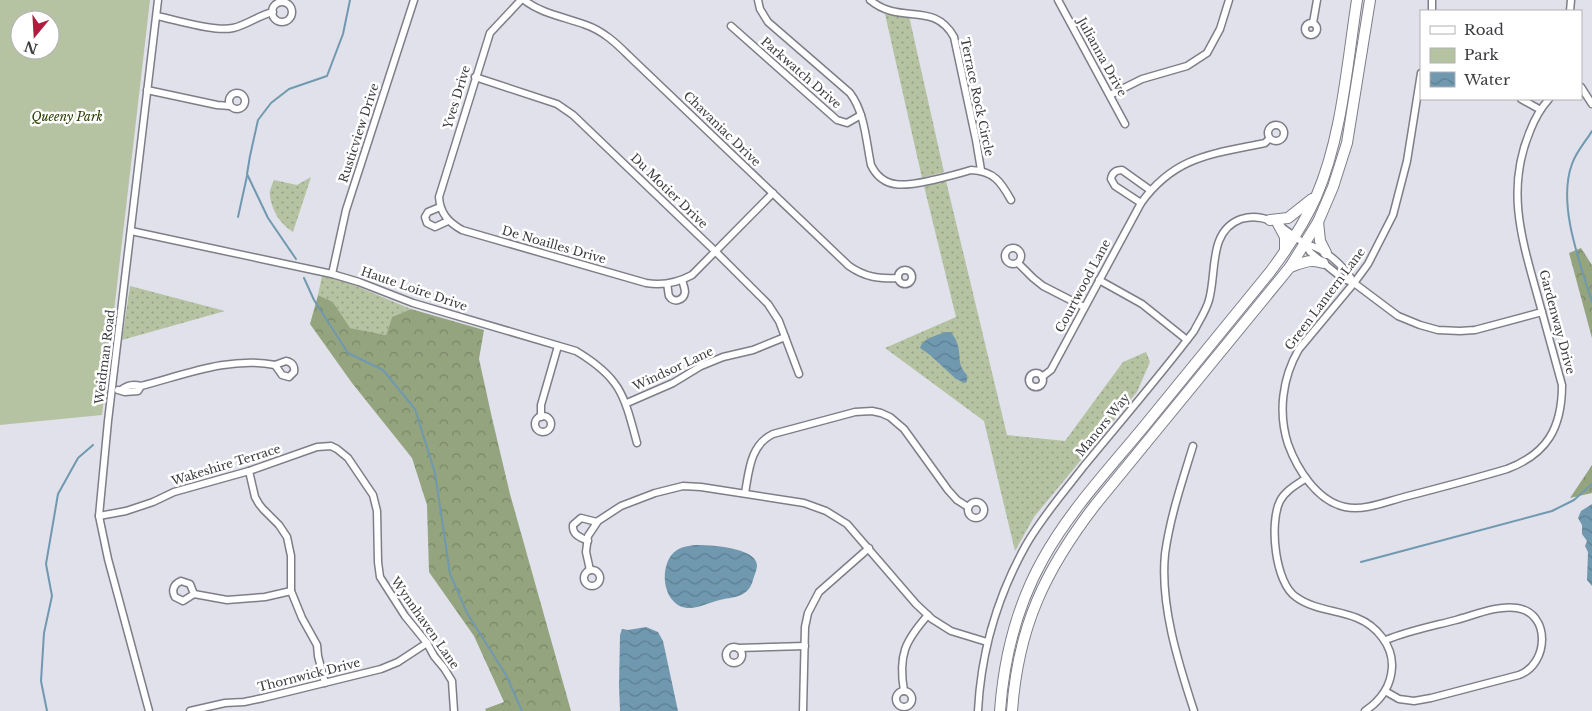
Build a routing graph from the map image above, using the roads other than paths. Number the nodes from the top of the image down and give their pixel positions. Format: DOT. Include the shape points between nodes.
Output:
graph roads {
  1 [pos="158,0"];
  2 [pos="414,0"];
  3 [pos="523,0"];
  4 [pos="758,0"];
  5 [pos="870,0"];
  6 [pos="1058,0"];
  7 [pos="1229,0"];
  8 [pos="1317,0"];
  9 [pos="1357,0"];
  10 [pos="1370,0"];
  11 [pos="273,12"];
  12 [pos="156,16"];
  13 [pos="1313,23"];
  14 [pos="731,26"];
  15 [pos="475,78"];
  16 [pos="1420,79"];
  17 [pos="1582,89"];
  18 [pos="147,90"];
  19 [pos="1110,95"];
  20 [pos="1523,100"];
  21 [pos="1548,100"];
  22 [pos="1592,104"];
  23 [pos="230,106"];
  24 [pos="1539,109"];
  25 [pos="861,115"];
  26 [pos="1125,124"];
  27 [pos="1269,139"];
  28 [pos="981,170"];
  29 [pos="1150,190"];
  30 [pos="773,193"];
  31 [pos="1317,195"];
  32 [pos="1011,200"];
  33 [pos="1141,203"];
  34 [pos="441,209"];
  35 [pos="448,221"];
  36 [pos="1274,222"];
  37 [pos="1318,222"];
  38 [pos="132,231"];
  39 [pos="1295,236"];
  40 [pos="1305,244"];
  41 [pos="1285,251"];
  42 [pos="716,252"];
  43 [pos="1324,258"];
  44 [pos="1018,262"];
  45 [pos="1290,267"];
  46 [pos="332,274"];
  47 [pos="898,278"];
  48 [pos="682,280"];
  49 [pos="1099,280"];
  50 [pos="667,284"];
  51 [pos="1354,284"];
  52 [pos="1084,308"];
  53 [pos="1542,312"];
  54 [pos="785,337"];
  55 [pos="1187,340"];
  56 [pos="558,346"];
  57 [pos="275,365"];
  58 [pos="799,374"];
  59 [pos="1042,377"];
  60 [pos="112,390"];
  61 [pos="626,403"];
  62 [pos="540,417"];
  63 [pos="637,443"];
  64 [pos="330,446"];
  65 [pos="1193,446"];
  66 [pos="249,471"];
  67 [pos="1305,479"];
  68 [pos="745,493"];
  69 [pos="968,507"];
  70 [pos="100,516"];
  71 [pos="597,522"];
  72 [pos="588,541"];
  73 [pos="868,548"];
  74 [pos="590,570"];
  75 [pos="291,591"];
  76 [pos="194,594"];
  77 [pos="928,615"];
  78 [pos="1386,640"];
  79 [pos="987,642"];
  80 [pos="427,643"];
  81 [pos="805,646"];
  82 [pos="738,648"];
  83 [pos="1017,666"];
  84 [pos="325,683"];
  85 [pos="904,691"];
  86 [pos="1385,691"];
  87 [pos="149,711"];
  88 [pos="190,711"];
  89 [pos="454,711"];
  90 [pos="803,711"];
  91 [pos="978,711"];
  92 [pos="1000,711"];
  93 [pos="1012,711"];
  94 [pos="1018,711"];
  95 [pos="1194,711"];
  96 [pos="1365,711"];
  1 -- 12 [label="street, Weidman Road"];
  2 -- 46 [label="street, Rusticview Drive" via="346,210"];
  3 -- 15 [label="street, Yves Drive" via="490,33"];
  3 -- 30 [label="street, Chavaniac Drive" via="533,7 588,25 609,38"];
  4 -- 25 [label="street, Parkwatch Drive" via="768,22 850,93"];
  5 -- 28 [label="street, Terrace Rock Circle" via="892,11 935,14 946,23 954,38"];
  6 -- 19 [label="street, Julianna Drive"];
  7 -- 19 [label="street" via="1220,29 1207,53 1186,66 1142,79"];
  8 -- 13 [label="street"];
  9 -- 31 [label="highway" via="1336,132"];
  10 -- 37 [label="highway" via="1347,143 1334,187"];
  11 -- 12 [label="street" via="226,29"];
  12 -- 18 [label="street, Weidman Road"];
  14 -- 25 [label="street, Parkwatch Drive" via="837,120 847,123"];
  15 -- 34 [label="street, Yves Drive" via="438,197"];
  15 -- 42 [label="street, Du Motier Drive" via="563,108"];
  16 -- 51 [label="street, Green Lantern Lane" via="1399,197 1374,255"];
  17 -- 22 [label="street"];
  18 -- 23 [label="street"];
  18 -- 38 [label="street, Weidman Road"];
  19 -- 26 [label="street, Julianna Drive"];
  20 -- 24 [label="street"];
  21 -- 24 [label="street, Gardenway Drive"];
  24 -- 53 [label="street, Gardenway Drive" via="1526,141 1517,186 1518,218"];
  25 -- 28 [label="street, Parkwatch Drive" via="871,165 874,172 888,183 911,185"];
  27 -- 29 [label="street, Courtwood Lane" via="1265,143 1189,161"];
  28 -- 32 [label="street" via="1001,182"];
  29 -- 33 [label="street, Courtwood Lane"];
  29 -- 33 [label="street" via="1122,170 1113,174 1111,180 1115,186"];
  30 -- 42 [label="street, De Noailles Drive"];
  30 -- 47 [label="street, Chavaniac Drive" via="849,266 873,278"];
  31 -- 36 [label="highway" via="1288,218"];
  31 -- 39 [label="highway"];
  33 -- 49 [label="street, Courtwood Lane"];
  34 -- 35 [label="street, De Noailles Drive"];
  34 -- 35 [label="street" via="428,212 425,217 427,223 435,227"];
  35 -- 50 [label="street, De Noailles Drive" via="462,230 558,258 646,283"];
  36 -- 39 [label="street"];
  36 -- 41 [label="highway" via="1285,237"];
  36 -- 55 [label="street, Manors Way" via="1246,218 1229,226 1220,236 1209,302"];
  37 -- 40 [label="highway"];
  37 -- 43 [label="highway"];
  38 -- 46 [label="street, Haute Loire Drive"];
  38 -- 60 [label="street, Weidman Road"];
  39 -- 40 [label="street"];
  39 -- 41 [label="highway"];
  40 -- 43 [label="street" via="1310,252"];
  40 -- 45 [label="highway"];
  41 -- 92 [label="highway" via="1055,539 1033,578 1016,620 1005,665"];
  42 -- 48 [label="street, De Noailles Drive"];
  42 -- 54 [label="street, Du Motier Drive" via="774,311"];
  43 -- 45 [label="highway"];
  43 -- 51 [label="street" via="1347,271"];
  44 -- 52 [label="street" via="1043,286"];
  45 -- 83 [label="highway" via="1068,541 1036,601"];
  46 -- 56 [label="street, Haute Loire Drive" via="413,303"];
  48 -- 50 [label="street, De Noailles Drive"];
  48 -- 50 [label="street" via="685,291 678,300 670,296"];
  49 -- 52 [label="street, Courtwood Lane"];
  49 -- 55 [label="street" via="1142,304"];
  51 -- 53 [label="street" via="1398,316 1438,330 1476,330"];
  51 -- 67 [label="street, Green Lantern Lane" via="1299,349 1292,360 1285,385 1284,431 1292,456"];
  52 -- 59 [label="street, Courtwood Lane" via="1051,370"];
  53 -- 67 [label="street, Gardenway Drive" via="1562,386 1562,398 1552,434 1530,459 1507,470 1368,507 1343,507 1334,503"];
  54 -- 58 [label="street, Du Motier Drive"];
  54 -- 61 [label="street, Windsor Lane" via="701,366 673,383"];
  55 -- 79 [label="street, Manors Way" via="1032,534 999,602"];
  56 -- 61 [label="street, Haute Loire Drive" via="576,351 598,366 615,382"];
  56 -- 62 [label="street"];
  57 -- 60 [label="street" via="217,365 141,386 138,391"];
  60 -- 70 [label="street, Weidman Road"];
  61 -- 63 [label="street, Haute Loire Drive"];
  64 -- 66 [label="street, Wakeshire Terrace" via="317,447"];
  64 -- 80 [label="street, Wynnhaven Lane" via="344,453 370,489 377,510 380,578 404,616"];
  65 -- 95 [label="street" via="1173,513 1165,554 1165,593 1181,671"];
  66 -- 70 [label="street, Wakeshire Terrace" via="174,492 126,511"];
  66 -- 75 [label="street" via="255,497 286,537 291,556"];
  67 -- 78 [label="street" via="1285,493 1275,513 1274,535 1284,583 1304,602 1358,619"];
  68 -- 69 [label="street" via="752,460 766,438 855,412 872,411 890,417 904,429 948,490"];
  68 -- 71 [label="street" via="683,486 620,506"];
  68 -- 73 [label="street" via="819,507 847,524"];
  70 -- 87 [label="street, Weidman Road"];
  71 -- 72 [label="street"];
  71 -- 72 [label="street" via="581,518 573,524 575,534"];
  72 -- 74 [label="street" via="586,552"];
  73 -- 77 [label="street"];
  73 -- 81 [label="street" via="820,592 808,613"];
  75 -- 76 [label="street" via="227,600"];
  75 -- 84 [label="street" via="317,646"];
  77 -- 79 [label="street" via="951,631"];
  77 -- 85 [label="street" via="905,646"];
  78 -- 86 [label="street" via="1392,672"];
  78 -- 86 [label="street" via="1504,608 1523,610 1536,620 1543,639 1536,662 1526,672 1421,700 1406,701"];
  79 -- 91 [label="street, Manors Way"];
  80 -- 84 [label="street, Thornwick Drive" via="389,666"];
  80 -- 89 [label="street, Wynnhaven Lane" via="452,681"];
  81 -- 82 [label="street"];
  81 -- 90 [label="street"];
  83 -- 93 [label="highway"];
  83 -- 94 [label="highway"];
  84 -- 88 [label="street, Thornwick Drive"];
  86 -- 96 [label="street"];
}
